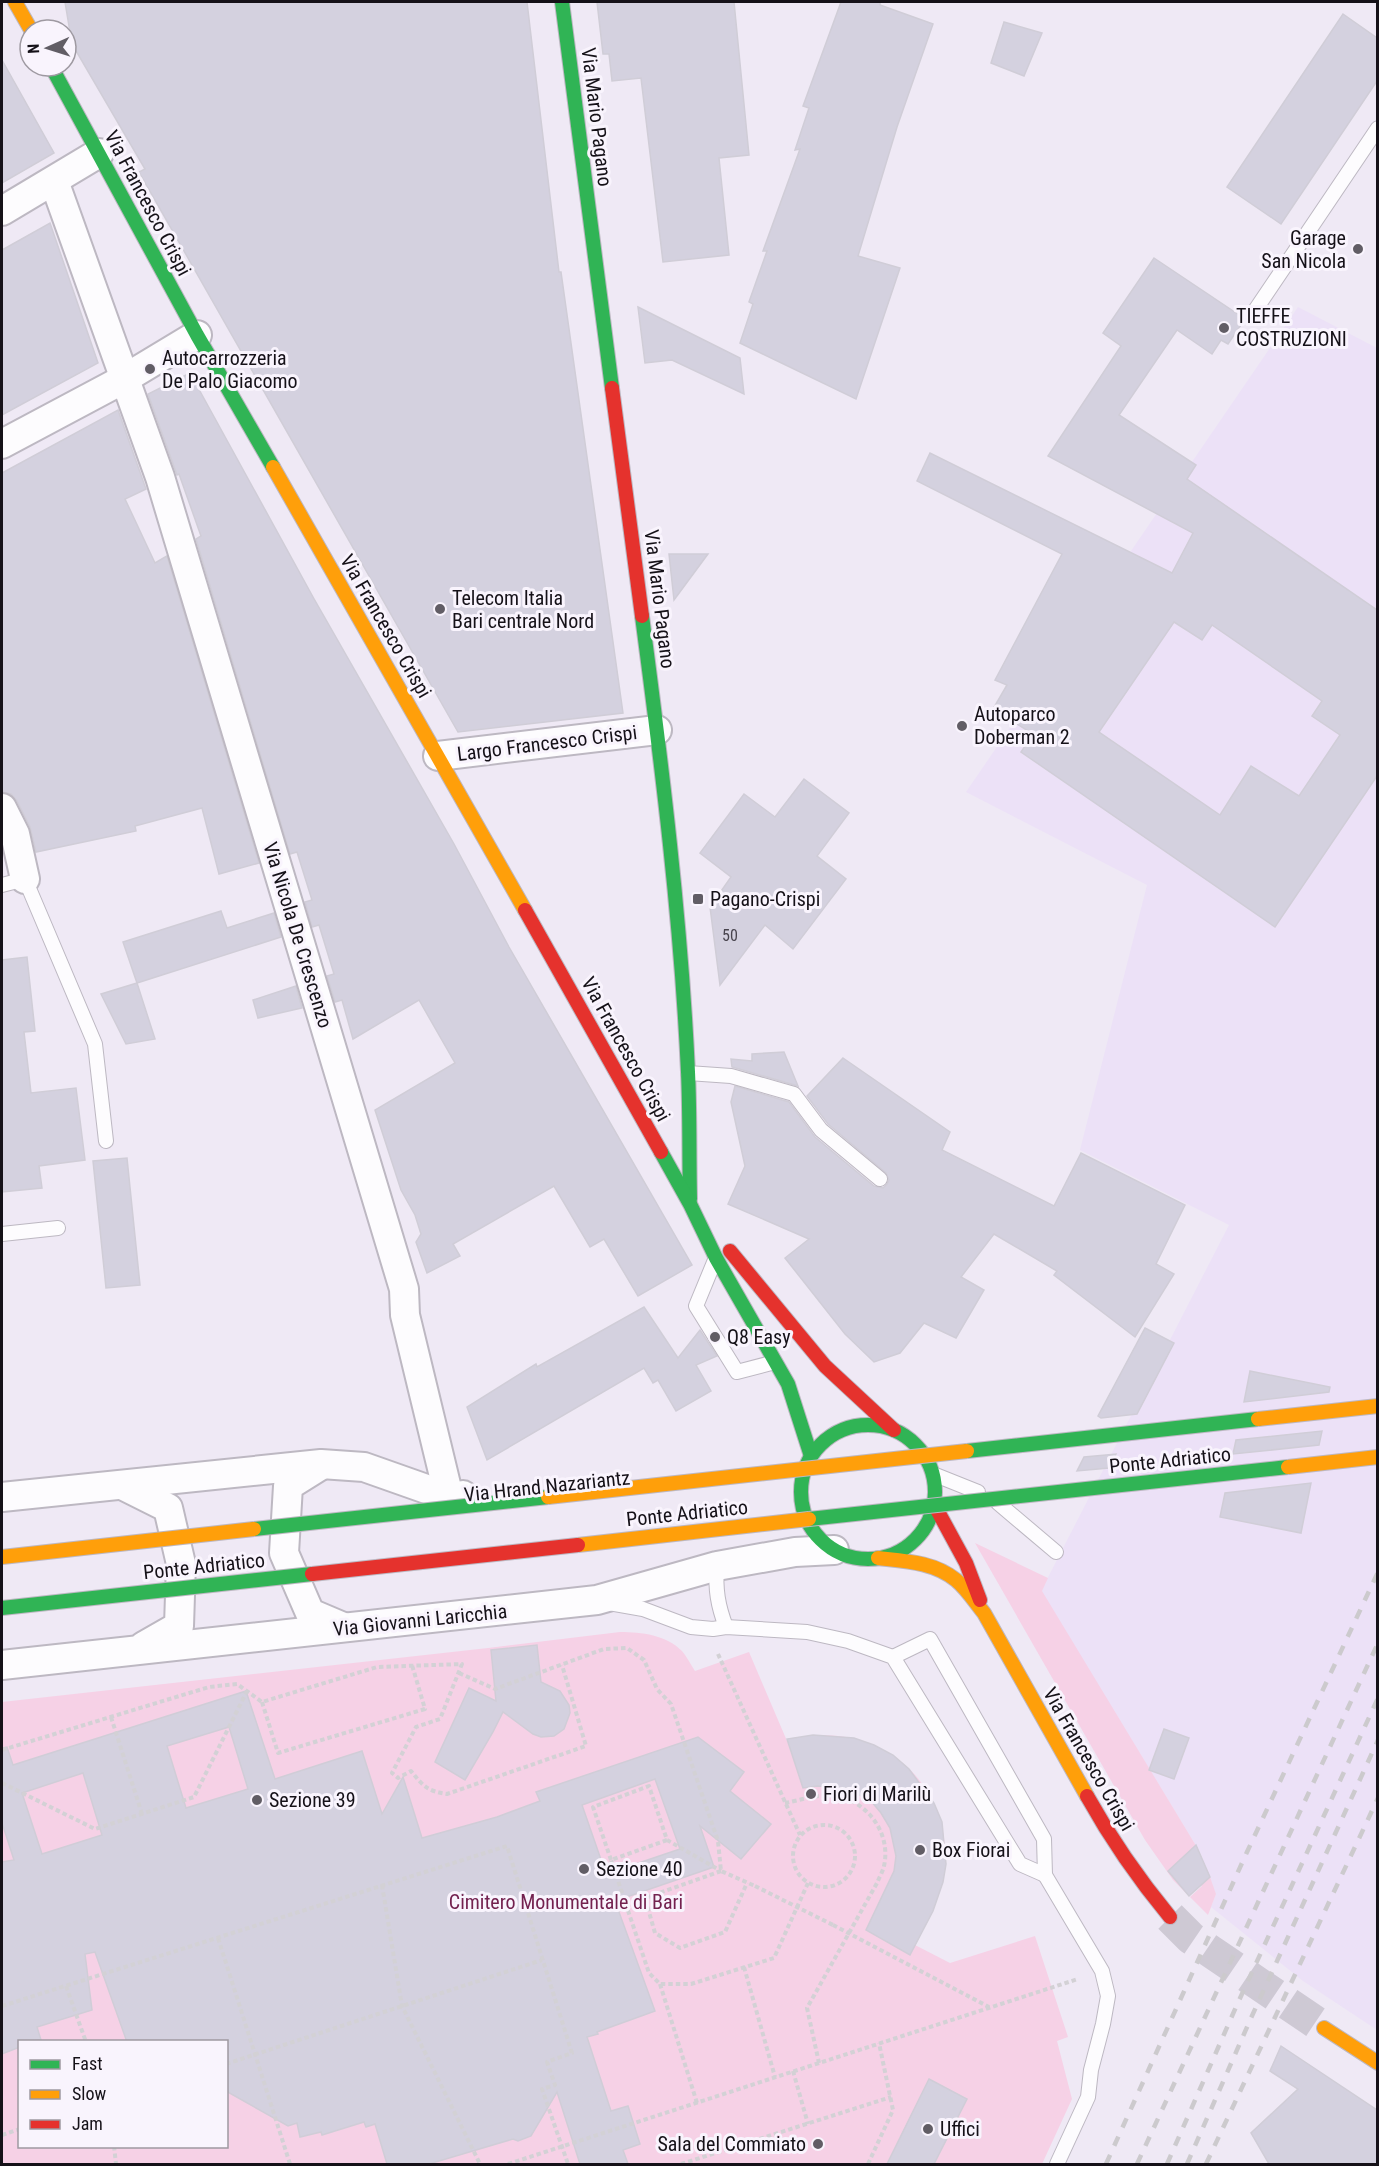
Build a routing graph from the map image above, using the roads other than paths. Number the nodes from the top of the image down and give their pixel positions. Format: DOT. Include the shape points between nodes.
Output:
graph roads {
  1 [pos="15,2"];
  2 [pos="562,2"];
  3 [pos="24,18"];
  4 [pos="58,78"];
  5 [pos="1377,128"];
  6 [pos="99,153"];
  7 [pos="54,181"];
  8 [pos="2,210"];
  9 [pos="1254,312"];
  10 [pos="197,335"];
  11 [pos="124,379"];
  12 [pos="2,444"];
  13 [pos="657,729"];
  14 [pos="438,756"];
  15 [pos="2,808"];
  16 [pos="13,882"];
  17 [pos="688,1073"];
  18 [pos="106,1141"];
  19 [pos="880,1179"];
  20 [pos="690,1204"];
  21 [pos="58,1228"];
  22 [pos="2,1234"];
  23 [pos="716,1258"];
  24 [pos="776,1362"];
  25 [pos="1377,1406"];
  26 [pos="894,1430"];
  27 [pos="811,1456"];
  28 [pos="1377,1457"];
  29 [pos="321,1464"];
  30 [pos="933,1474"];
  31 [pos="121,1485"];
  32 [pos="2,1497"];
  33 [pos="449,1497"];
  34 [pos="935,1506"];
  35 [pos="834,1550"];
  36 [pos="1056,1552"];
  37 [pos="2,1557"];
  38 [pos="879,1558"];
  39 [pos="717,1566"];
  40 [pos="597,1600"];
  41 [pos="2,1608"];
  42 [pos="984,1613"];
  43 [pos="726,1627"];
  44 [pos="345,1628"];
  45 [pos="137,1651"];
  46 [pos="893,1657"];
  47 [pos="2,1665"];
  48 [pos="1045,1875"];
  49 [pos="1170,1917"];
  50 [pos="1324,2028"];
  51 [pos="1377,2063"];
  52 [pos="1057,2164"];
  1 -- 3 [label="main road"];
  2 -- 13 [label="main road, Via Mario Pagano"];
  4 -- 6 [label="main road, Via Francesco Crispi"];
  5 -- 9 [label="lane"];
  6 -- 7 [label="street"];
  6 -- 10 [label="main road, Via Francesco Crispi"];
  7 -- 8 [label="street"];
  7 -- 11 [label="street, Via Nicola De Crescenzo"];
  10 -- 11 [label="street"];
  10 -- 14 [label="main road, Via Francesco Crispi"];
  11 -- 12 [label="street"];
  11 -- 33 [label="street, Via Nicola De Crescenzo" via="160,477 404,1289 405,1315"];
  13 -- 14 [label="street, Largo Francesco Crispi"];
  13 -- 17 [label="main road, Via Mario Pagano"];
  14 -- 20 [label="main road, Via Francesco Crispi"];
  15 -- 16 [label="street" via="15,834"];
  16 -- 18 [label="lane" via="94,1044"];
  17 -- 19 [label="lane" via="731,1076 794,1094 821,1130"];
  17 -- 20 [label="main road, Via Mario Pagano"];
  20 -- 23 [label="main road, Via Francesco Crispi"];
  20 -- 26 [label="main road, Via Francesco Crispi" via="825,1366"];
  21 -- 22 [label="lane"];
  23 -- 24 [label="main road, Via Francesco Crispi"];
  23 -- 24 [label="lane" via="696,1306 737,1372"];
  24 -- 27 [label="main road, Via Francesco Crispi" via="788,1384"];
  25 -- 37 [label="main road, Ponte Adriatico, bridge"];
  26 -- 27 [label="main road" via="873,1424 846,1428 823,1442"];
  26 -- 30 [label="main road" via="922,1451"];
  27 -- 33 [label="street, Via Hrand Nazariantz"];
  27 -- 35 [label="main road" via="803,1478 804,1510 814,1530"];
  28 -- 41 [label="main road, Ponte Adriatico, bridge"];
  29 -- 31 [label="street, Via Hrand Nazariantz"];
  29 -- 33 [label="street, Via Hrand Nazariantz" via="364,1467"];
  29 -- 44 [label="street" via="288,1486 284,1553 310,1613"];
  30 -- 34 [label="main road"];
  30 -- 36 [label="lane" via="991,1497"];
  31 -- 32 [label="street, Via Hrand Nazariantz"];
  31 -- 45 [label="street" via="168,1508 181,1564 179,1626"];
  34 -- 38 [label="main road" via="928,1524 910,1544"];
  34 -- 42 [label="main road" via="960,1547"];
  35 -- 38 [label="main road"];
  35 -- 39 [label="street, Via Giovanni Laricchia" via="795,1552"];
  38 -- 42 [label="main road" via="938,1568 956,1581"];
  39 -- 40 [label="street, Via Giovanni Laricchia"];
  39 -- 43 [label="lane" via="717,1598"];
  40 -- 43 [label="lane" via="643,1609 691,1627"];
  40 -- 44 [label="street, Via Giovanni Laricchia"];
  42 -- 49 [label="main road, Via Francesco Crispi" via="1113,1842"];
  43 -- 46 [label="lane" via="807,1632"];
  44 -- 45 [label="street, Via Giovanni Laricchia"];
  45 -- 47 [label="street, Via Giovanni Laricchia"];
  46 -- 48 [label="lane" via="1020,1864"];
  46 -- 48 [label="lane" via="930,1639 1044,1839"];
  48 -- 52 [label="lane" via="1102,1971 1108,1996 1088,2097"];
  50 -- 51 [label="main road"];
}
